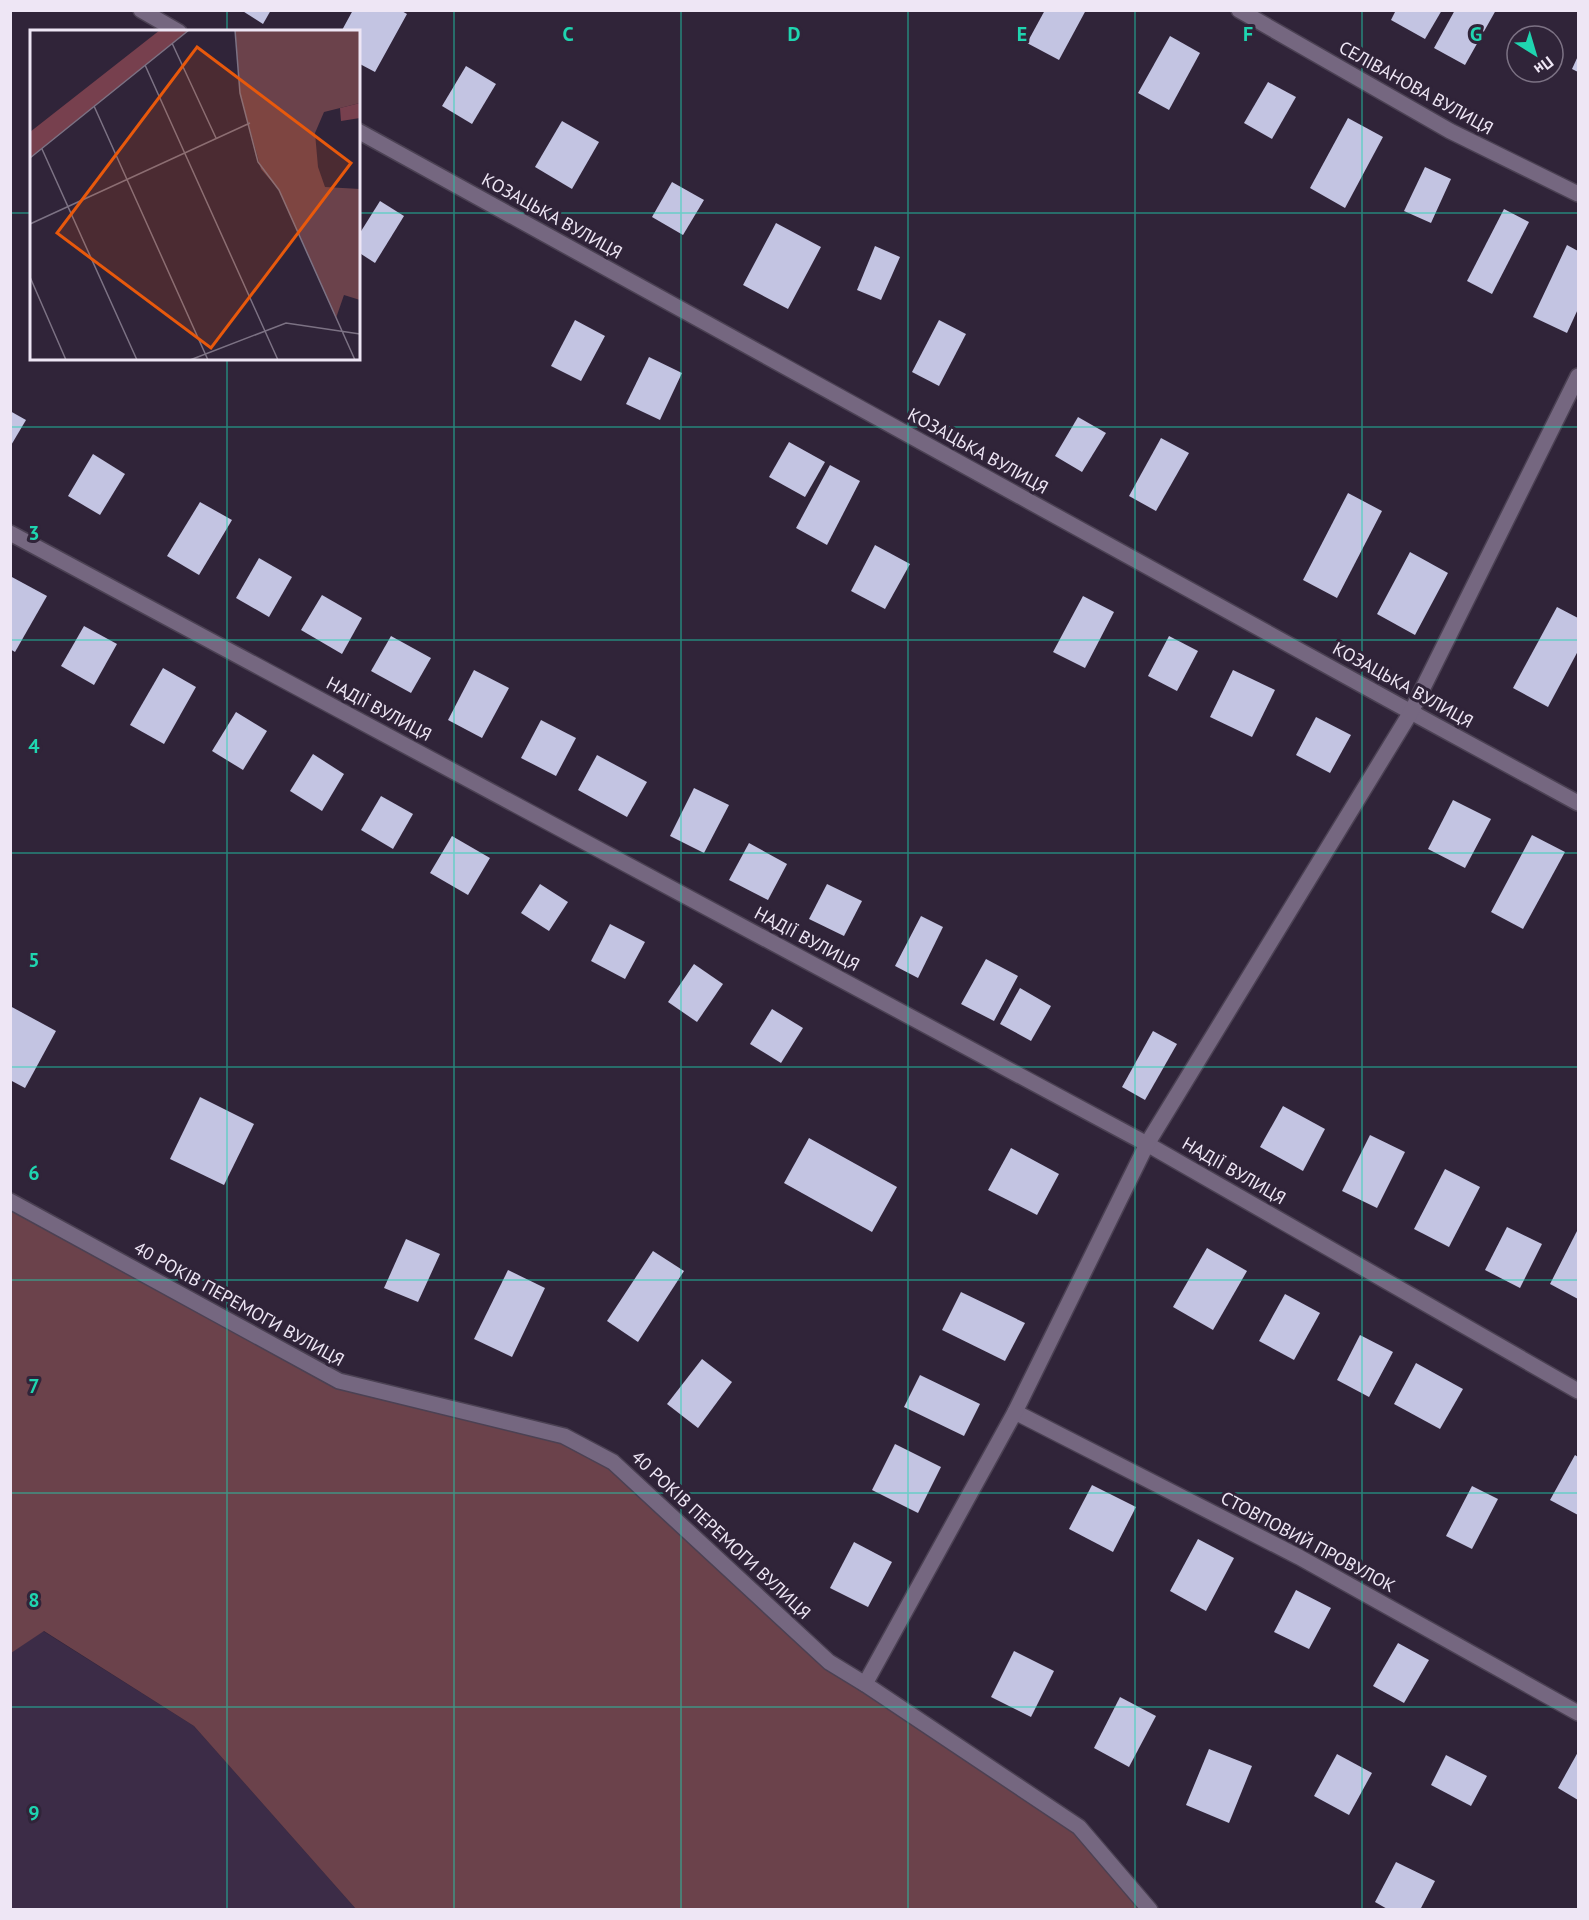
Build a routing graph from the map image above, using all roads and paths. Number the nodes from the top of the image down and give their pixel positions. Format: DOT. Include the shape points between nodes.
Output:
graph roads {
  1 [pos="141,10"];
  2 [pos="1239,10"];
  3 [pos="176,30"];
  4 [pos="360,132"];
  5 [pos="1578,194"];
  6 [pos="1578,376"];
  7 [pos="10,533"];
  8 [pos="1411,712"];
  9 [pos="1578,803"];
  10 [pos="1147,1144"];
  11 [pos="10,1201"];
  12 [pos="1578,1391"];
  13 [pos="1015,1413"];
  14 [pos="866,1684"];
  15 [pos="1578,1713"];
  16 [pos="1150,1910"];
  1 -- 3 [label="street"];
  2 -- 5 [label="street, СЕЛІВАНОВА ВУЛИЦЯ" via="1450,131"];
  4 -- 8 [label="street, КОЗАЦЬКА ВУЛИЦЯ"];
  6 -- 8 [label="street"];
  7 -- 10 [label="street, НАДІЇ ВУЛИЦЯ"];
  8 -- 9 [label="street, КОЗАЦЬКА ВУЛИЦЯ"];
  8 -- 10 [label="street"];
  10 -- 12 [label="street, НАДІЇ ВУЛИЦЯ"];
  10 -- 13 [label="street"];
  11 -- 14 [label="street, 40 РОКІВ ПЕРЕМОГИ ВУЛИЦЯ" via="339,1381 564,1436 613,1462 829,1662"];
  13 -- 14 [label="street"];
  13 -- 15 [label="street, СТОВПОВИЙ ПРОВУЛОК" via="1299,1557"];
  14 -- 16 [label="street, 40 РОКІВ ПЕРЕМОГИ ВУЛИЦЯ" via="1079,1827"];
}
